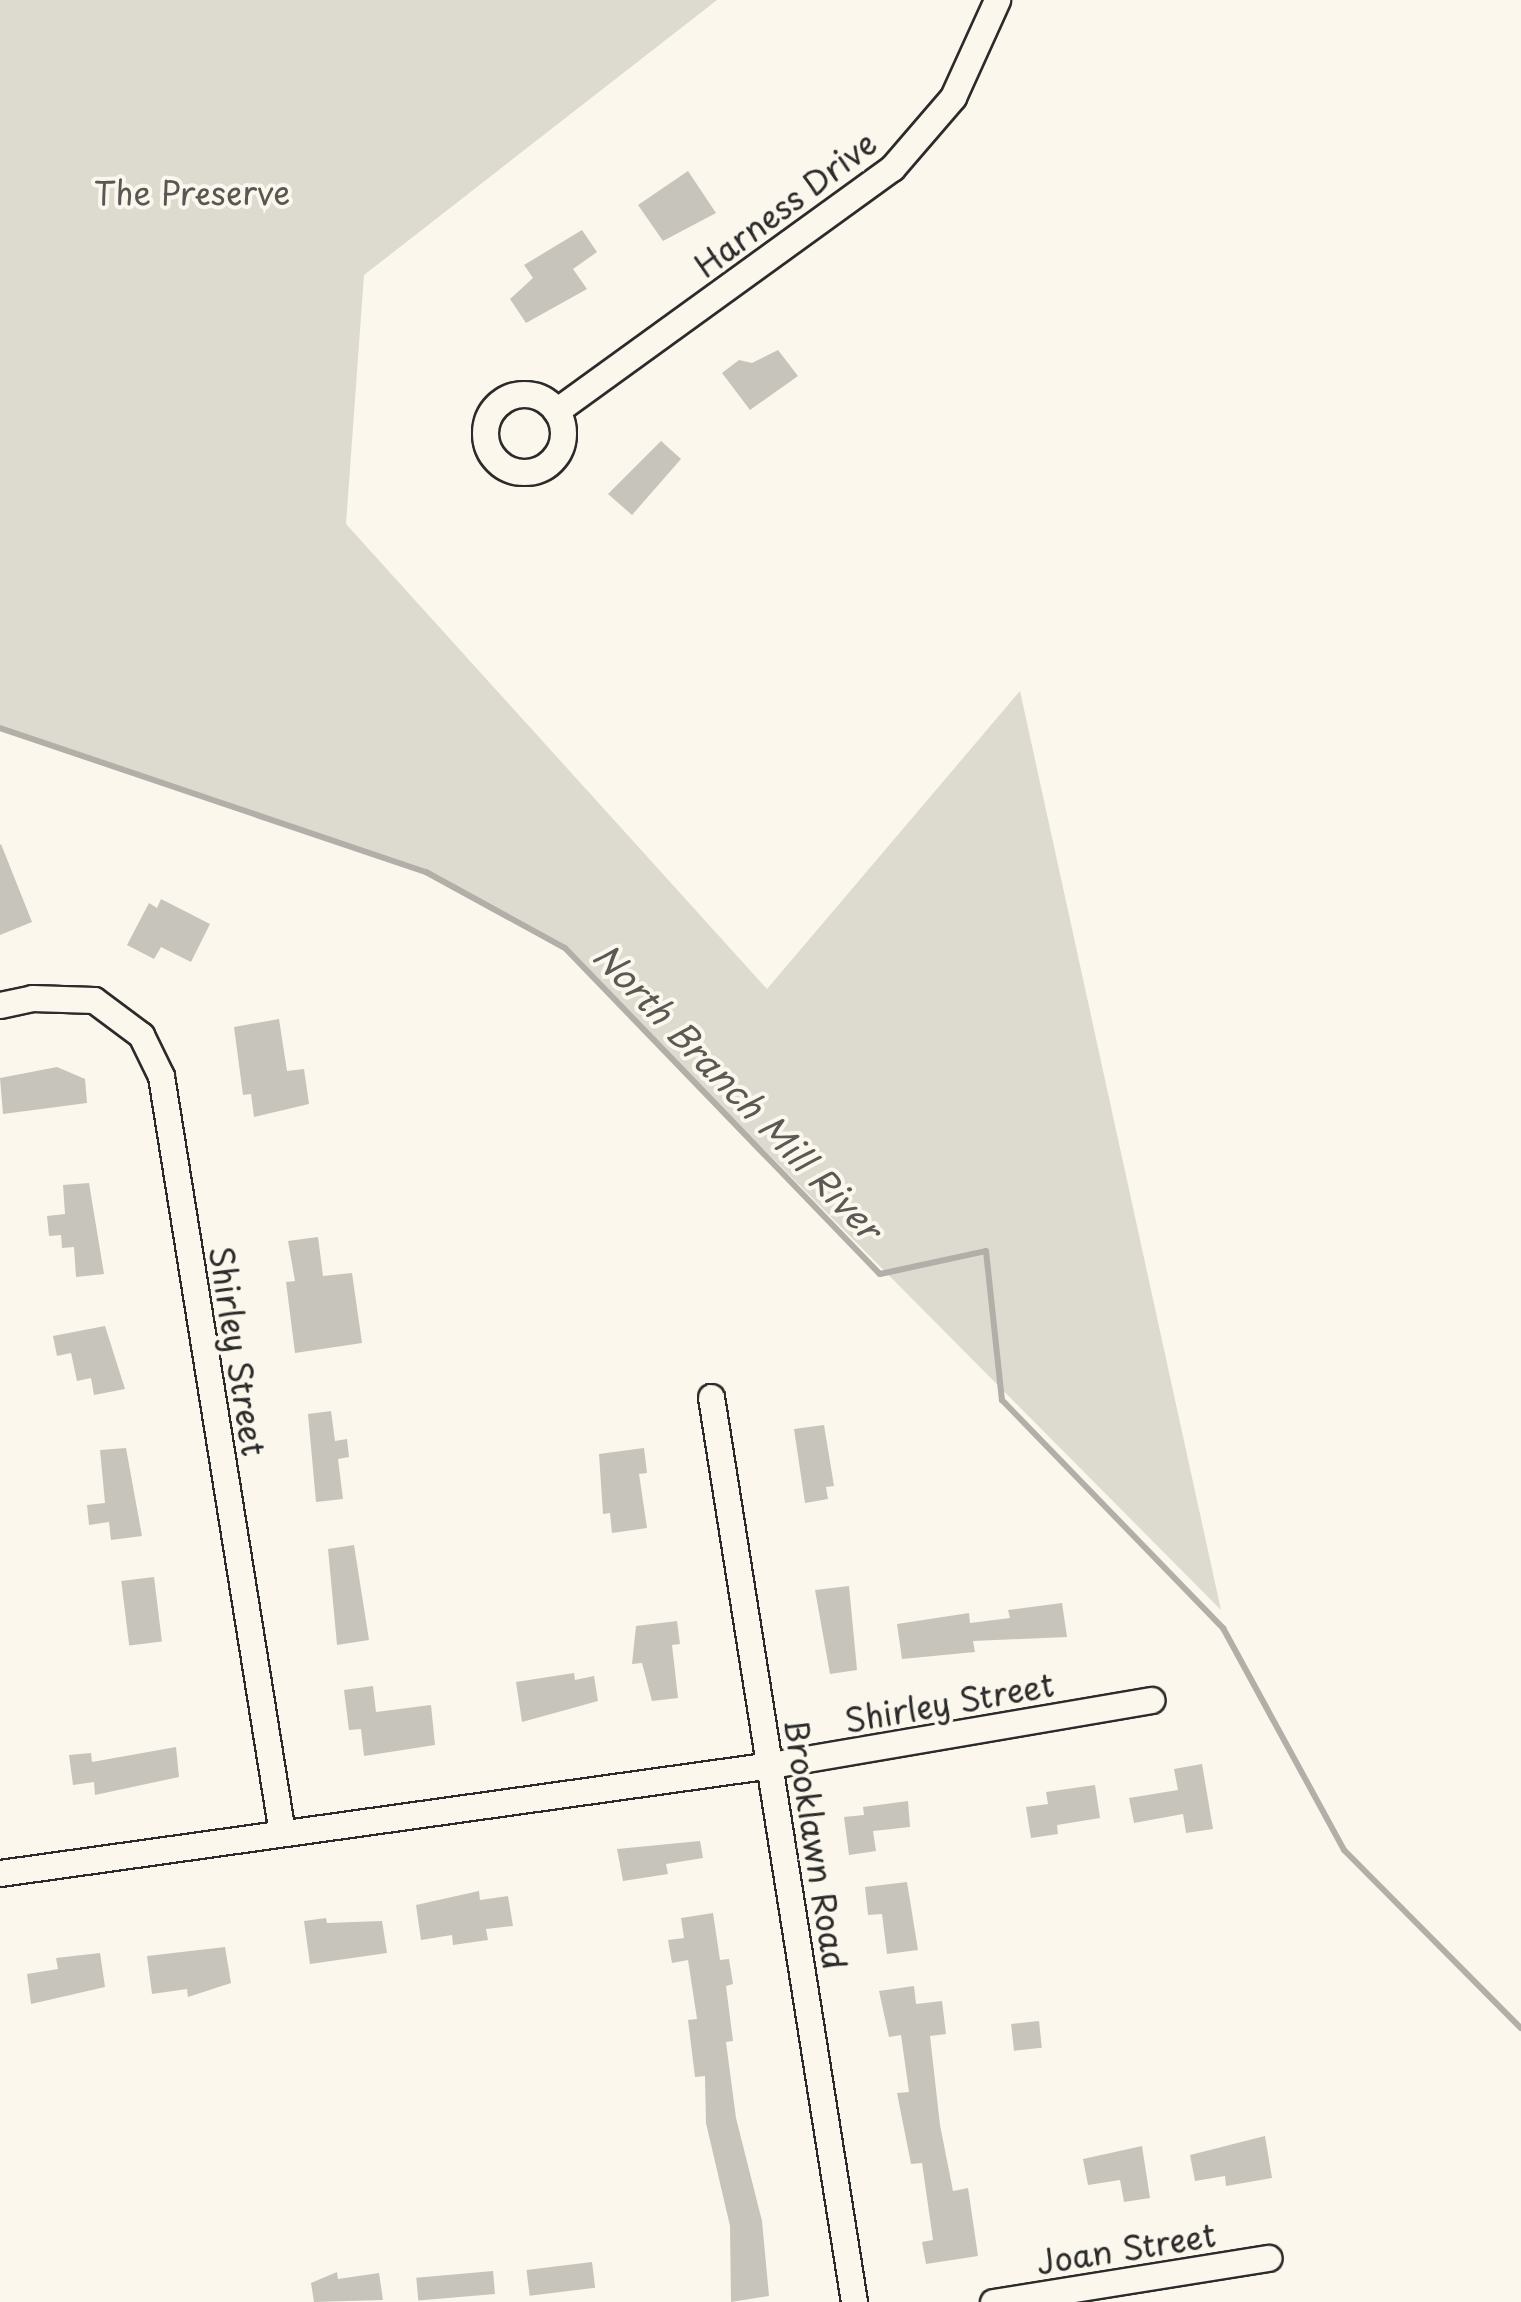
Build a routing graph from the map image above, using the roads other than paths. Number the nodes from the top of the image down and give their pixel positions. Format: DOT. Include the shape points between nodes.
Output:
graph roads {
  1 [pos="997,0"];
  2 [pos="556,411"];
  3 [pos="0,1005"];
  4 [pos="711,1396"];
  5 [pos="1150,1700"];
  6 [pos="771,1765"];
  7 [pos="282,1833"];
  8 [pos="0,1873"];
  9 [pos="1269,2258"];
  10 [pos="854,2302"];
  11 [pos="993,2302"];
  1 -- 2 [label="street, Harness Drive" via="953,96 892,168"];
  3 -- 7 [label="street, Shirley Street" via="32,998 94,1000 141,1035 161,1076"];
  4 -- 6 [label="street, Brooklawn Road"];
  5 -- 6 [label="street, Shirley Street"];
  6 -- 7 [label="street, Shirley Street"];
  6 -- 10 [label="street, Brooklawn Road"];
  7 -- 8 [label="street, Shirley Street"];
  9 -- 11 [label="street, Joan Street"];
}
